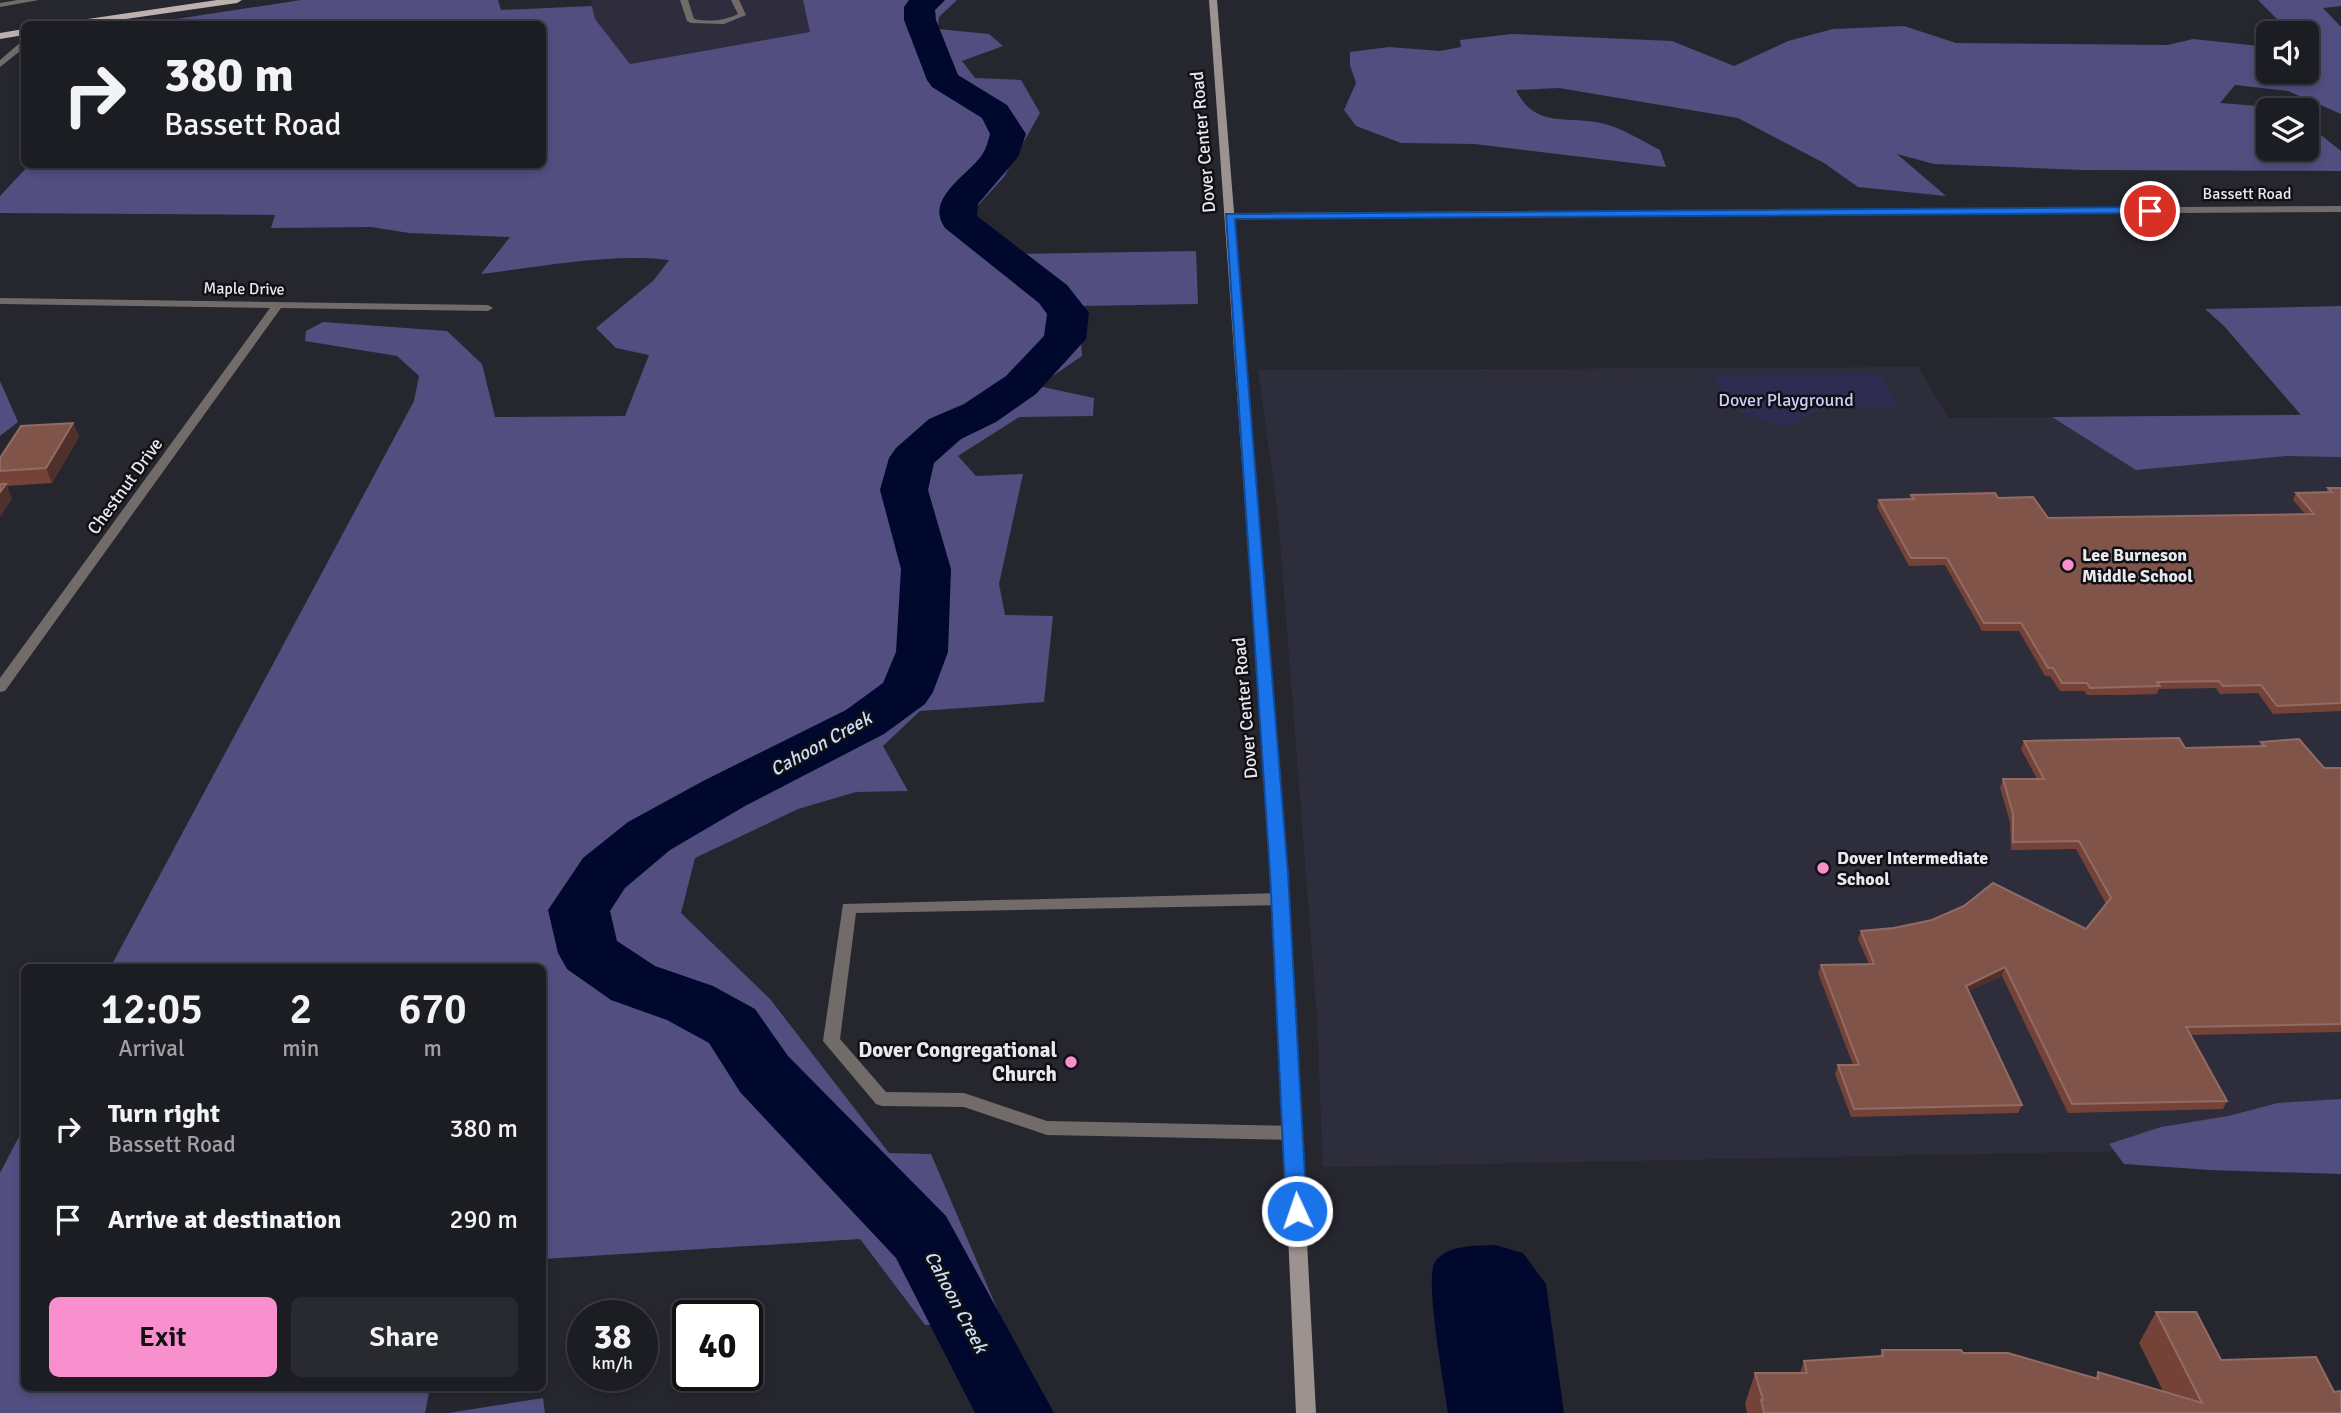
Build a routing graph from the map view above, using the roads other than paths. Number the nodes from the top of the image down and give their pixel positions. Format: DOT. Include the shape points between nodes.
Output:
graph roads {
  1 [pos="35,0"];
  2 [pos="237,0"];
  3 [pos="684,0"];
  4 [pos="736,0"];
  5 [pos="1213,0"];
  6 [pos="0,5"];
  7 [pos="94,21"];
  8 [pos="21,32"];
  9 [pos="0,36"];
  10 [pos="21,46"];
  11 [pos="0,64"];
  12 [pos="2341,209"];
  13 [pos="1230,216"];
  14 [pos="0,301"];
  15 [pos="278,305"];
  16 [pos="488,308"];
  17 [pos="0,688"];
  18 [pos="1281,899"];
  19 [pos="1294,1133"];
  20 [pos="1306,1413"];
  1 -- 6 [label="street"];
  2 -- 7 [label="main road"];
  3 -- 4 [label="street" via="691,21 701,23 742,15"];
  5 -- 13 [label="street, Dover Center Road"];
  8 -- 9 [label="main road"];
  10 -- 11 [label="street"];
  12 -- 13 [label="street, Bassett Road"];
  13 -- 18 [label="street, Dover Center Road"];
  14 -- 15 [label="street, Maple Drive"];
  15 -- 16 [label="street, Maple Drive"];
  15 -- 17 [label="street, Chestnut Drive"];
  18 -- 19 [label="street, Dover Center Road"];
  18 -- 19 [label="street" via="849,908 831,1041 882,1099 964,1100 1047,1128"];
  19 -- 20 [label="street, Dover Center Road"];
}
